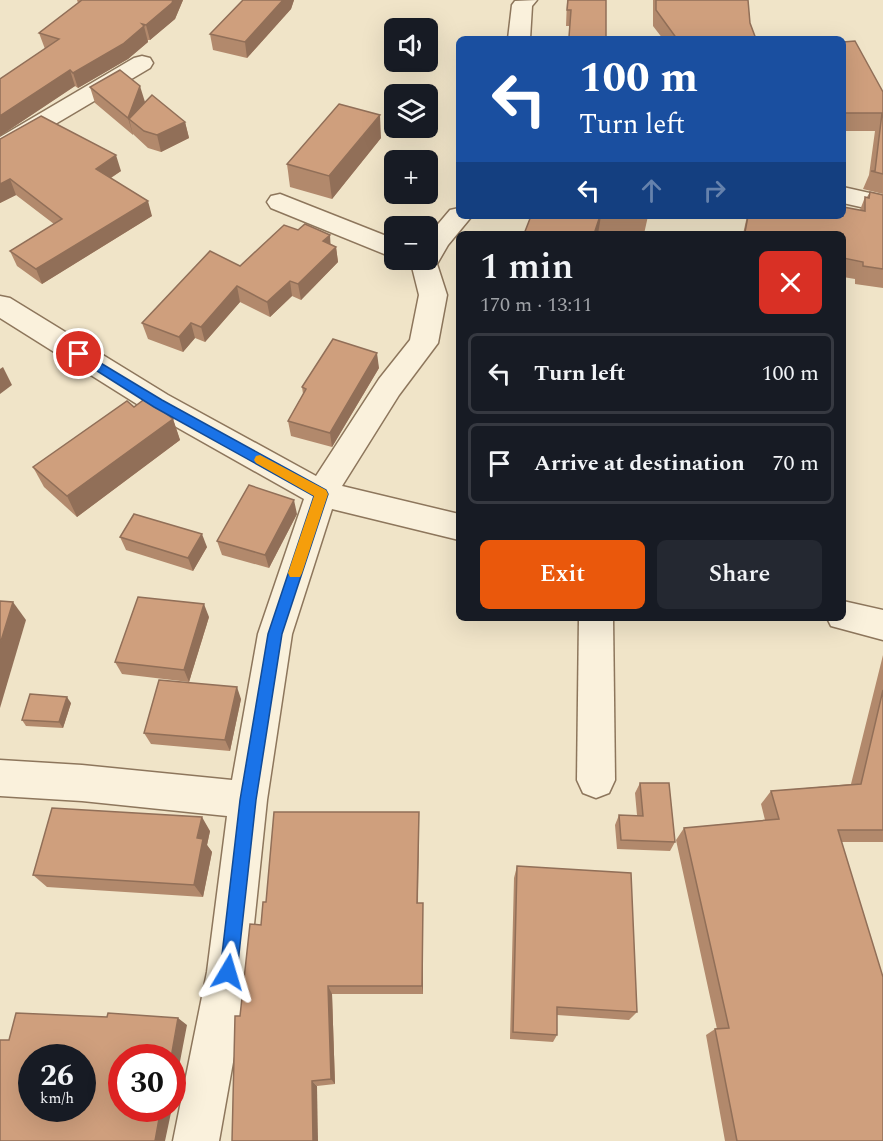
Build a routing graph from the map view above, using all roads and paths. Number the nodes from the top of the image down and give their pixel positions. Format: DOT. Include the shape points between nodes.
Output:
graph roads {
  1 [pos="527,0"];
  2 [pos="519,36"];
  3 [pos="142,63"];
  4 [pos="0,147"];
  5 [pos="846,196"];
  6 [pos="280,202"];
  7 [pos="883,204"];
  8 [pos="456,219"];
  9 [pos="438,240"];
  10 [pos="384,244"];
  11 [pos="423,270"];
  12 [pos="0,305"];
  13 [pos="321,494"];
  14 [pos="456,526"];
  15 [pos="846,617"];
  16 [pos="596,621"];
  17 [pos="883,625"];
  18 [pos="0,778"];
  19 [pos="596,780"];
  20 [pos="248,800"];
  21 [pos="196,1141"];
  1 -- 2 [label="street" via="522,6"];
  3 -- 4 [label="street"];
  5 -- 7 [label="street"];
  6 -- 10 [label="street"];
  8 -- 9 [label="street"];
  11 -- 13 [label="street" via="433,295 424,344 389,387"];
  12 -- 13 [label="street" via="158,403"];
  13 -- 14 [label="street"];
  13 -- 20 [label="street" via="275,634"];
  15 -- 17 [label="street"];
  16 -- 19 [label="street"];
  18 -- 20 [label="street"];
  20 -- 21 [label="street" via="228,972"];
}
